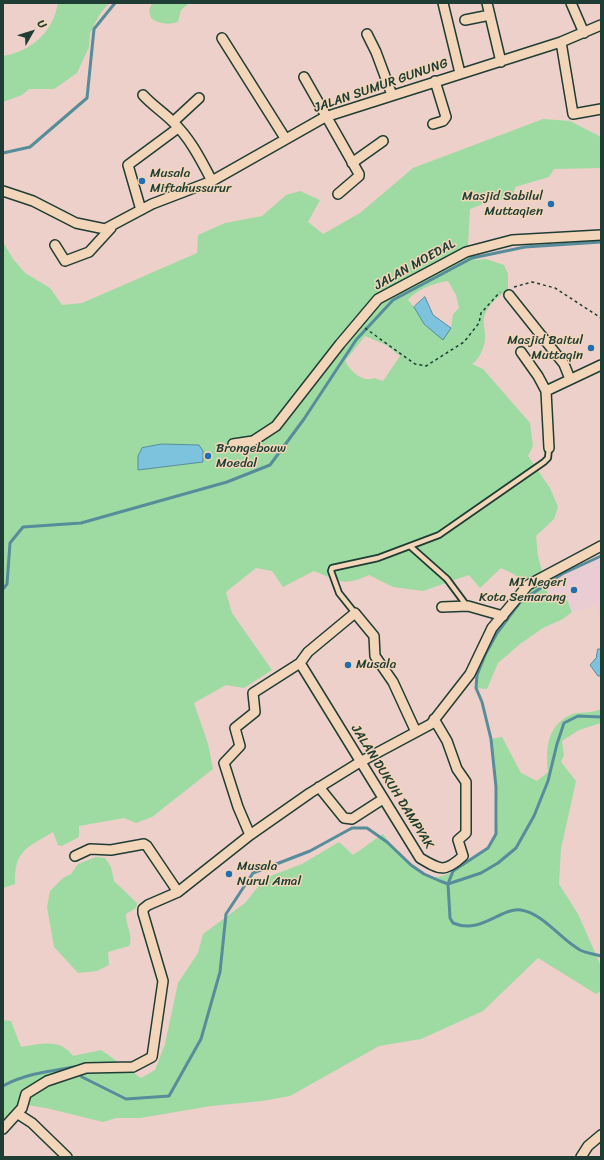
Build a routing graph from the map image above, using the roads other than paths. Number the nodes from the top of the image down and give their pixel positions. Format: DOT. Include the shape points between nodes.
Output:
graph roads {
  1 [pos="443,3"];
  2 [pos="487,3"];
  3 [pos="570,3"];
  4 [pos="490,15"];
  5 [pos="465,20"];
  6 [pos="601,25"];
  7 [pos="584,33"];
  8 [pos="368,34"];
  9 [pos="222,38"];
  10 [pos="561,42"];
  11 [pos="501,62"];
  12 [pos="460,73"];
  13 [pos="304,77"];
  14 [pos="435,81"];
  15 [pos="143,95"];
  16 [pos="392,95"];
  17 [pos="198,98"];
  18 [pos="601,109"];
  19 [pos="325,117"];
  20 [pos="433,124"];
  21 [pos="176,125"];
  22 [pos="285,138"];
  23 [pos="383,141"];
  24 [pos="352,163"];
  25 [pos="212,181"];
  26 [pos="3,190"];
  27 [pos="338,194"];
  28 [pos="141,210"];
  29 [pos="114,225"];
  30 [pos="601,235"];
  31 [pos="55,245"];
  32 [pos="507,292"];
  33 [pos="521,352"];
  34 [pos="601,364"];
  35 [pos="570,379"];
  36 [pos="546,391"];
  37 [pos="233,444"];
  38 [pos="549,448"];
  39 [pos="601,546"];
  40 [pos="411,547"];
  41 [pos="468,606"];
  42 [pos="442,607"];
  43 [pos="355,613"];
  44 [pos="503,616"];
  45 [pos="300,663"];
  46 [pos="434,720"];
  47 [pos="416,732"];
  48 [pos="360,762"];
  49 [pos="319,787"];
  50 [pos="383,799"];
  51 [pos="250,834"];
  52 [pos="75,856"];
  53 [pos="178,892"];
  54 [pos="18,1114"];
  55 [pos="3,1129"];
  56 [pos="601,1135"];
  57 [pos="67,1157"];
  58 [pos="581,1157"];
  1 -- 12 [label="street"];
  2 -- 4 [label="street"];
  3 -- 7 [label="street"];
  4 -- 5 [label="street"];
  4 -- 11 [label="street"];
  6 -- 7 [label="street, JALAN SUMUR GUNUNG"];
  7 -- 10 [label="street, JALAN SUMUR GUNUNG"];
  8 -- 16 [label="street"];
  9 -- 22 [label="street"];
  10 -- 11 [label="street, JALAN SUMUR GUNUNG"];
  10 -- 18 [label="street" via="574,116"];
  11 -- 12 [label="street, JALAN SUMUR GUNUNG"];
  12 -- 14 [label="street, JALAN SUMUR GUNUNG"];
  13 -- 19 [label="street"];
  14 -- 16 [label="street, JALAN SUMUR GUNUNG"];
  14 -- 20 [label="street" via="446,117 443,121"];
  15 -- 21 [label="street"];
  16 -- 19 [label="street, JALAN SUMUR GUNUNG"];
  17 -- 21 [label="street"];
  19 -- 22 [label="street, JALAN SUMUR GUNUNG"];
  19 -- 24 [label="street"];
  21 -- 25 [label="street" via="192,144"];
  21 -- 28 [label="street" via="128,164"];
  22 -- 25 [label="street, JALAN SUMUR GUNUNG"];
  23 -- 24 [label="street"];
  24 -- 27 [label="street" via="359,176"];
  25 -- 28 [label="street, JALAN SUMUR GUNUNG"];
  26 -- 29 [label="street, JALAN SUMUR GUNUNG" via="33,201 76,223 101,229"];
  28 -- 29 [label="street, JALAN SUMUR GUNUNG"];
  29 -- 31 [label="street" via="89,252 65,261"];
  30 -- 37 [label="street, JALAN MOEDAL" via="512,240 466,252 378,299 276,426 253,441"];
  32 -- 35 [label="street" via="564,364"];
  33 -- 36 [label="street"];
  34 -- 35 [label="street"];
  35 -- 36 [label="street"];
  36 -- 38 [label="street"];
  38 -- 40 [label="lane" via="548,458 544,462 439,536"];
  39 -- 44 [label="street" via="528,585"];
  40 -- 41 [label="lane" via="447,579"];
  40 -- 43 [label="lane" via="371,560 332,568 339,593"];
  41 -- 42 [label="street"];
  41 -- 44 [label="street"];
  43 -- 45 [label="street" via="308,652"];
  43 -- 47 [label="street" via="374,636 375,656 393,682"];
  44 -- 46 [label="street" via="492,628 470,674"];
  45 -- 48 [label="street, JALAN DUKUH DAMPYAK"];
  45 -- 51 [label="street" via="253,693 254,712 235,728 240,746 224,762 238,807"];
  46 -- 47 [label="street"];
  46 -- 50 [label="street, JALAN DUKUH DAMPYAK" via="447,741 457,769 466,782 466,833 458,840 463,856 452,867 437,868 420,858"];
  47 -- 48 [label="street"];
  48 -- 49 [label="street"];
  48 -- 50 [label="street, JALAN DUKUH DAMPYAK"];
  49 -- 50 [label="street" via="347,820"];
  49 -- 51 [label="street"];
  51 -- 53 [label="street"];
  52 -- 53 [label="street" via="90,849 111,850 144,844"];
  53 -- 54 [label="street" via="144,909 164,981 152,1057 133,1067 86,1068 47,1080 26,1094"];
  54 -- 55 [label="street"];
  54 -- 57 [label="street" via="32,1123"];
  56 -- 58 [label="street" via="588,1146"];
}
